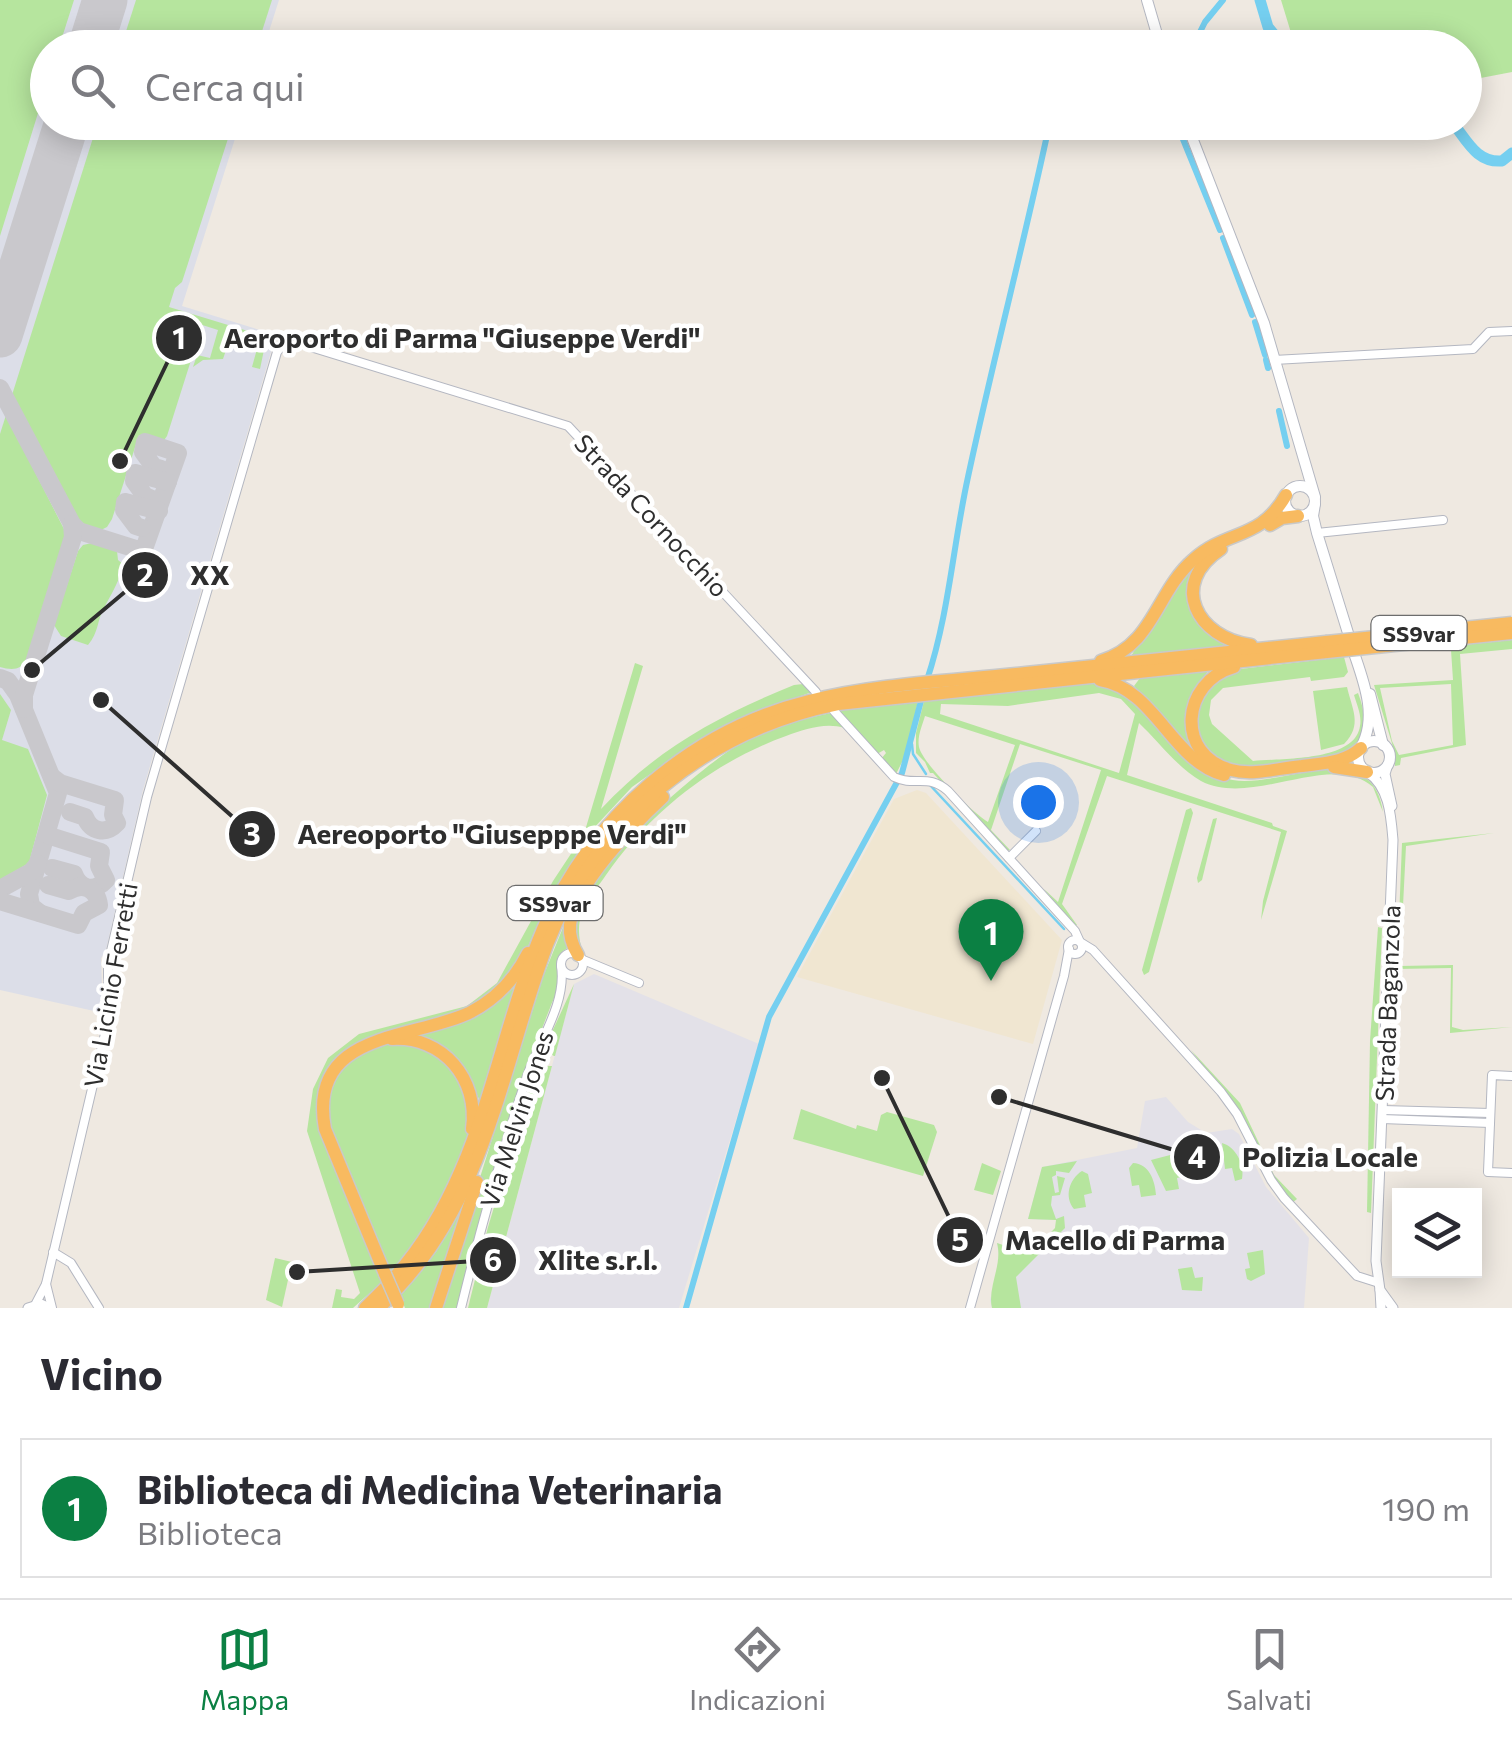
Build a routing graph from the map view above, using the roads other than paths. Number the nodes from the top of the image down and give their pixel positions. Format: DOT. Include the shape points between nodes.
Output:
graph roads {
  1 [pos="1147,0"];
  2 [pos="1156,30"];
  3 [pos="1193,140"];
  4 [pos="1512,331"];
  5 [pos="283,344"];
  6 [pos="1274,360"];
  7 [pos="1302,458"];
  8 [pos="1288,493"];
  9 [pos="1315,500"];
  10 [pos="1298,516"];
  11 [pos="1442,520"];
  12 [pos="1317,533"];
  13 [pos="1512,623"];
  14 [pos="1348,633"];
  15 [pos="1512,633"];
  16 [pos="1324,646"];
  17 [pos="1308,654"];
  18 [pos="1355,656"];
  19 [pos="1010,675"];
  20 [pos="1053,680"];
  21 [pos="964,685"];
  22 [pos="1365,686"];
  23 [pos="816,692"];
  24 [pos="885,693"];
  25 [pos="834,711"];
  26 [pos="736,738"];
  27 [pos="1384,746"];
  28 [pos="1361,748"];
  29 [pos="1388,764"];
  30 [pos="1368,772"];
  31 [pos="1390,814"];
  32 [pos="1036,831"];
  33 [pos="1009,858"];
  34 [pos="576,868"];
  35 [pos="1075,948"];
  36 [pos="579,957"];
  37 [pos="561,966"];
  38 [pos="606,969"];
  39 [pos="577,973"];
  40 [pos="639,982"];
  41 [pos="561,990"];
  42 [pos="374,1040"];
  43 [pos="1512,1076"];
  44 [pos="503,1082"];
  45 [pos="1382,1114"];
  46 [pos="1490,1118"];
  47 [pos="1512,1173"];
  48 [pos="450,1198"];
  49 [pos="53,1252"];
  50 [pos="46,1284"];
  51 [pos="1379,1286"];
  52 [pos="391,1294"];
  53 [pos="31,1306"];
  54 [pos="51,1308"];
  55 [pos="99,1308"];
  56 [pos="365,1308"];
  57 [pos="436,1308"];
  58 [pos="461,1308"];
  59 [pos="970,1308"];
  60 [pos="1381,1308"];
  61 [pos="1393,1308"];
  1 -- 2 [label="main road"];
  3 -- 6 [label="main road"];
  4 -- 6 [label="street" via="1489,332 1473,349"];
  5 -- 23 [label="street, Strada Cornocchio" via="568,426"];
  5 -- 49 [label="street, Via Licinio Ferretti" via="148,797 108,964 108,1019"];
  6 -- 7 [label="main road"];
  7 -- 8 [label="main road"];
  7 -- 9 [label="main road"];
  8 -- 9 [label="main road" via="1302,486"];
  8 -- 10 [label="main road" via="1287,509"];
  8 -- 19 [label="highway" via="1259,527 1190,562 1146,630 1124,651"];
  9 -- 10 [label="main road" via="1308,514"];
  9 -- 12 [label="main road"];
  10 -- 12 [label="main road"];
  10 -- 16 [label="highway" via="1212,556 1196,577 1194,599 1205,624 1228,640"];
  11 -- 12 [label="street"];
  12 -- 14 [label="main road"];
  13 -- 16 [label="highway, SS9var, bridge"];
  15 -- 16 [label="highway, SS9var, bridge"];
  16 -- 17 [label="highway, SS9var"];
  16 -- 19 [label="highway, SS9var"];
  17 -- 20 [label="highway, SS9var"];
  17 -- 28 [label="highway" via="1233,667 1208,680 1192,713 1199,746 1217,764 1246,772 1338,761"];
  18 -- 22 [label="main road, Strada Baganzola"];
  19 -- 21 [label="highway, SS9var"];
  20 -- 21 [label="highway, SS9var"];
  20 -- 30 [label="highway" via="1123,687 1215,772"];
  21 -- 24 [label="highway, SS9var"];
  22 -- 27 [label="main road, Strada Baganzola"];
  22 -- 28 [label="main road, Strada Baganzola" via="1370,722"];
  24 -- 26 [label="highway, SS9var" via="803,712"];
  24 -- 34 [label="highway, SS9var" via="796,704 718,737 648,785"];
  25 -- 33 [label="street" via="898,779 934,780 944,788"];
  26 -- 36 [label="highway" via="666,793 604,861 571,917"];
  26 -- 44 [label="highway, SS9var" via="651,796 584,874 547,946"];
  27 -- 28 [label="main road" via="1372,742"];
  27 -- 29 [label="main road, Strada Baganzola"];
  28 -- 30 [label="main road, Strada Baganzola" via="1358,760"];
  29 -- 30 [label="main road"];
  29 -- 31 [label="street, Strada Baganzola"];
  30 -- 31 [label="street, Strada Baganzola" via="1380,784"];
  31 -- 45 [label="street, Strada Baganzola"];
  32 -- 33 [label="street"];
  33 -- 35 [label="street" via="1071,928"];
  34 -- 42 [label="highway" via="555,895 521,967 498,994 461,1016"];
  34 -- 48 [label="highway, SS9var" via="542,932"];
  35 -- 51 [label="street" via="1092,948 1228,1100 1293,1208 1357,1276"];
  35 -- 59 [label="street"];
  36 -- 37 [label="street" via="564,956"];
  36 -- 38 [label="street"];
  36 -- 39 [label="street"];
  37 -- 39 [label="street"];
  37 -- 41 [label="street, Via Melvin Jones"];
  38 -- 39 [label="street"];
  38 -- 40 [label="street"];
  39 -- 41 [label="street, Via Melvin Jones"];
  41 -- 58 [label="street, Via Melvin Jones" via="526,1080"];
  42 -- 48 [label="highway" via="428,1044 466,1079 474,1118"];
  42 -- 52 [label="highway" via="338,1068 323,1114"];
  43 -- 46 [label="street" via="1492,1076"];
  44 -- 52 [label="highway, SS9var" via="464,1192 430,1250"];
  44 -- 57 [label="highway"];
  45 -- 46 [label="street"];
  45 -- 51 [label="street, Strada Baganzola"];
  46 -- 47 [label="street" via="1488,1172"];
  48 -- 52 [label="highway, SS9var"];
  49 -- 50 [label="street, Via Licinio Ferretti"];
  49 -- 55 [label="street" via="72,1263"];
  50 -- 53 [label="street"];
  50 -- 54 [label="street"];
  51 -- 60 [label="street, Strada Baganzola"];
  51 -- 61 [label="street"];
  52 -- 56 [label="highway, SS9var"];
  53 -- 54 [label="street"];
}
